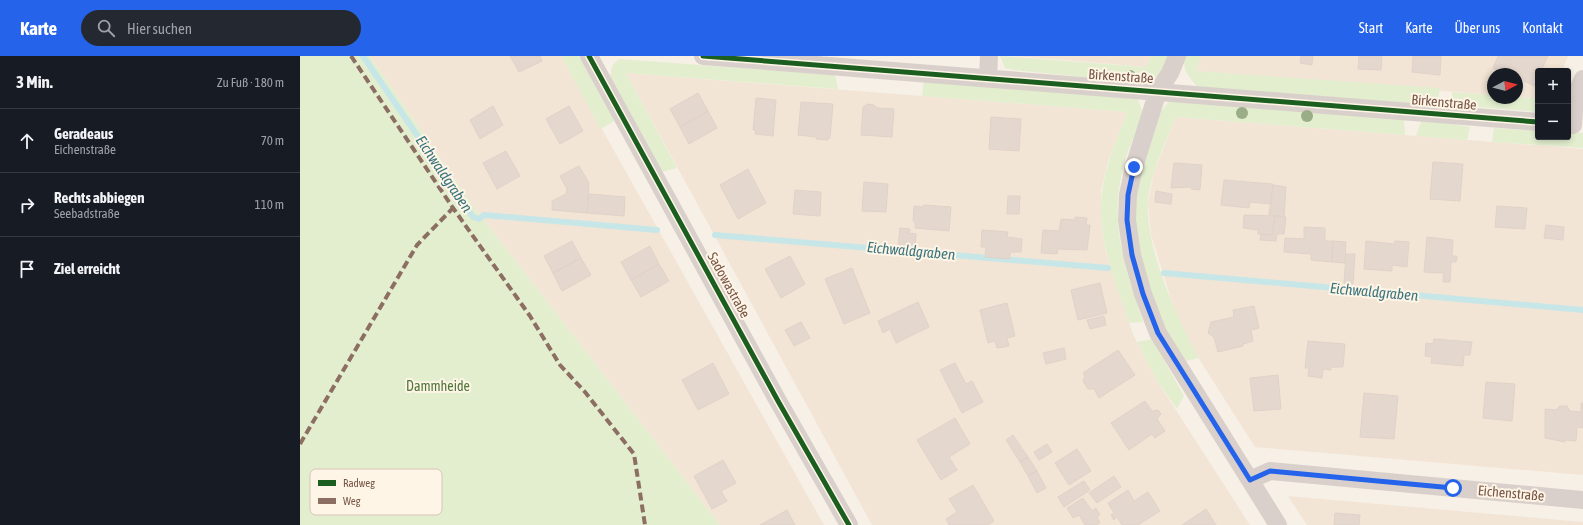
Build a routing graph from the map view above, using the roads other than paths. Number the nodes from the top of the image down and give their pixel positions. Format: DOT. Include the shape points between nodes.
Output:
graph roads {
  1 [pos="589,56"];
  2 [pos="703,56"];
  3 [pos="989,56"];
  4 [pos="1176,56"];
  5 [pos="988,78"];
  6 [pos="1583,79"];
  7 [pos="1158,91"];
  8 [pos="1535,122"];
  9 [pos="1575,125"];
  10 [pos="1250,480"];
  11 [pos="1583,500"];
  12 [pos="849,525"];
  13 [pos="1278,525"];
  1 -- 12 [label="street, Sadowastraße"];
  2 -- 5 [label="street, Birkenstraße"];
  3 -- 5 [label="street"];
  4 -- 7 [label="street" via="1170,73"];
  5 -- 7 [label="street, Birkenstraße"];
  6 -- 9 [label="street" via="1575,98"];
  7 -- 8 [label="street, Birkenstraße"];
  7 -- 10 [label="street" via="1128,195 1127,220 1132,255 1158,333"];
  10 -- 11 [label="street, Eichenstraße" via="1270,471"];
  10 -- 13 [label="street"];
}
